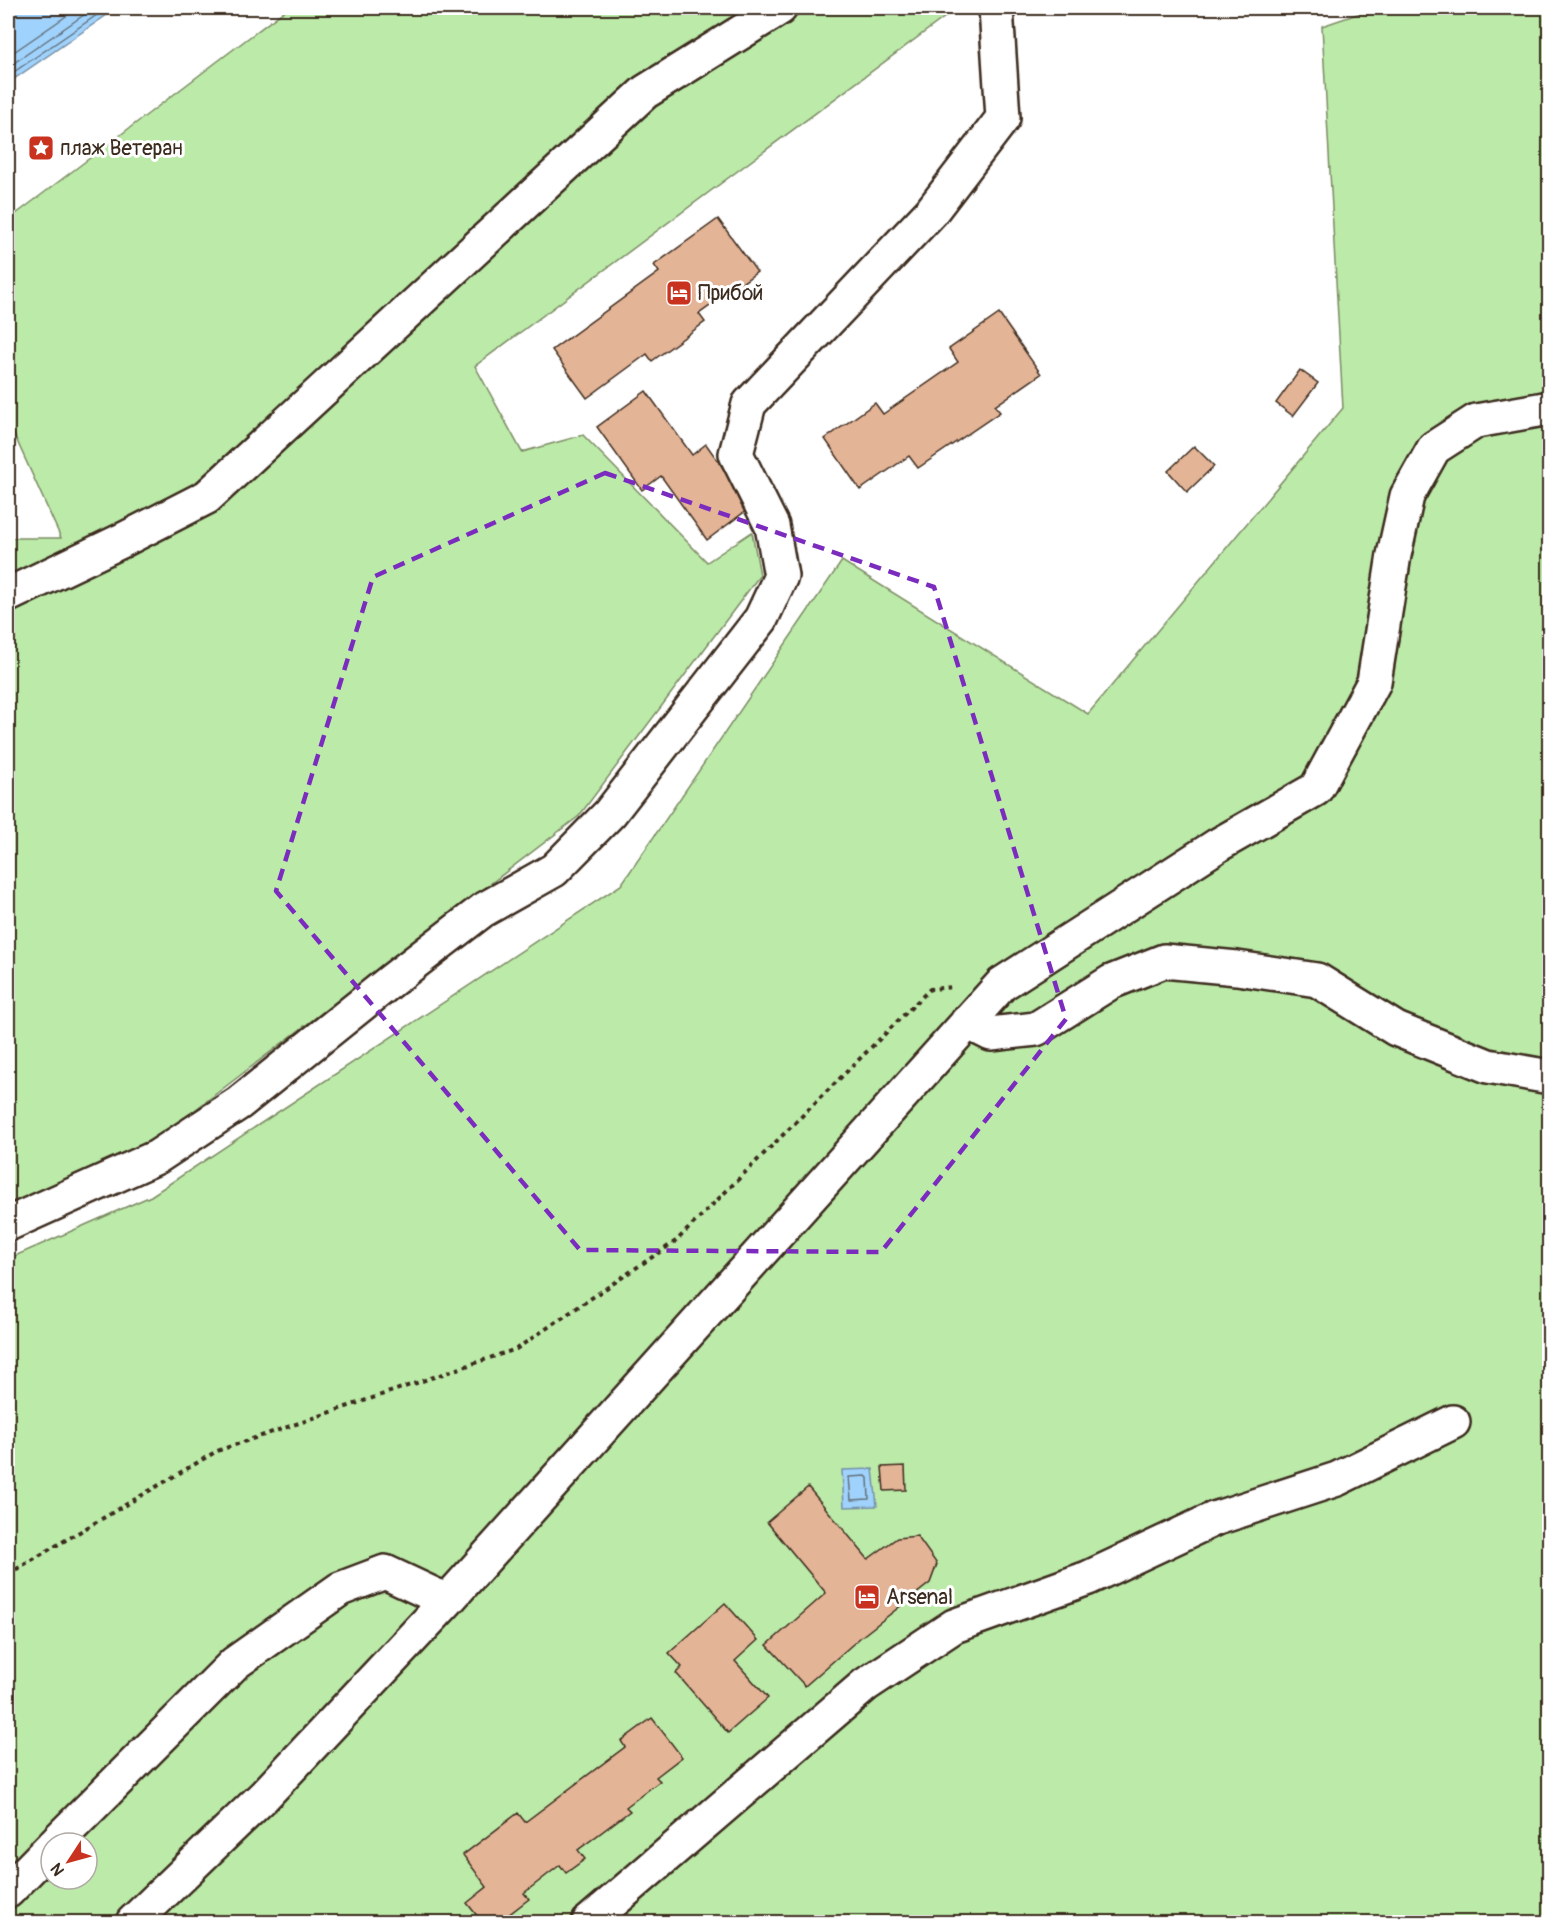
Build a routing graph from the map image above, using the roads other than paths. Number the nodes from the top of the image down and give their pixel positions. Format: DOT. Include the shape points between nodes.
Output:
graph roads {
  1 [pos="780,8"];
  2 [pos="996,8"];
  3 [pos="1550,408"];
  4 [pos="8,595"];
  5 [pos="968,1022"];
  6 [pos="1550,1077"];
  7 [pos="8,1224"];
  8 [pos="1453,1422"];
  9 [pos="447,1601"];
  10 [pos="67,1831"];
  11 [pos="39,1859"];
  12 [pos="8,1891"];
  13 [pos="133,1923"];
  14 [pos="589,1923"];
  1 -- 4 [label="street" via="645,92 207,496"];
  2 -- 7 [label="street" via="1003,118 931,212 749,404 736,454 772,526 781,576 761,619 610,813 554,870 483,910 239,1102 157,1157"];
  3 -- 5 [label="street" via="1476,421 1434,448 1407,496 1374,682 1316,789 1218,844 1002,984"];
  5 -- 6 [label="street" via="991,1034 1036,1029 1111,982 1164,961 1317,980 1396,1029 1488,1066"];
  5 -- 9 [label="street"];
  8 -- 14 [label="street" via="1337,1479 1214,1520 1088,1578 954,1626 865,1685"];
  9 -- 10 [label="street" via="385,1572 340,1589 235,1663"];
  9 -- 13 [label="street" via="264,1796"];
  11 -- 12 [label="street"];
}
